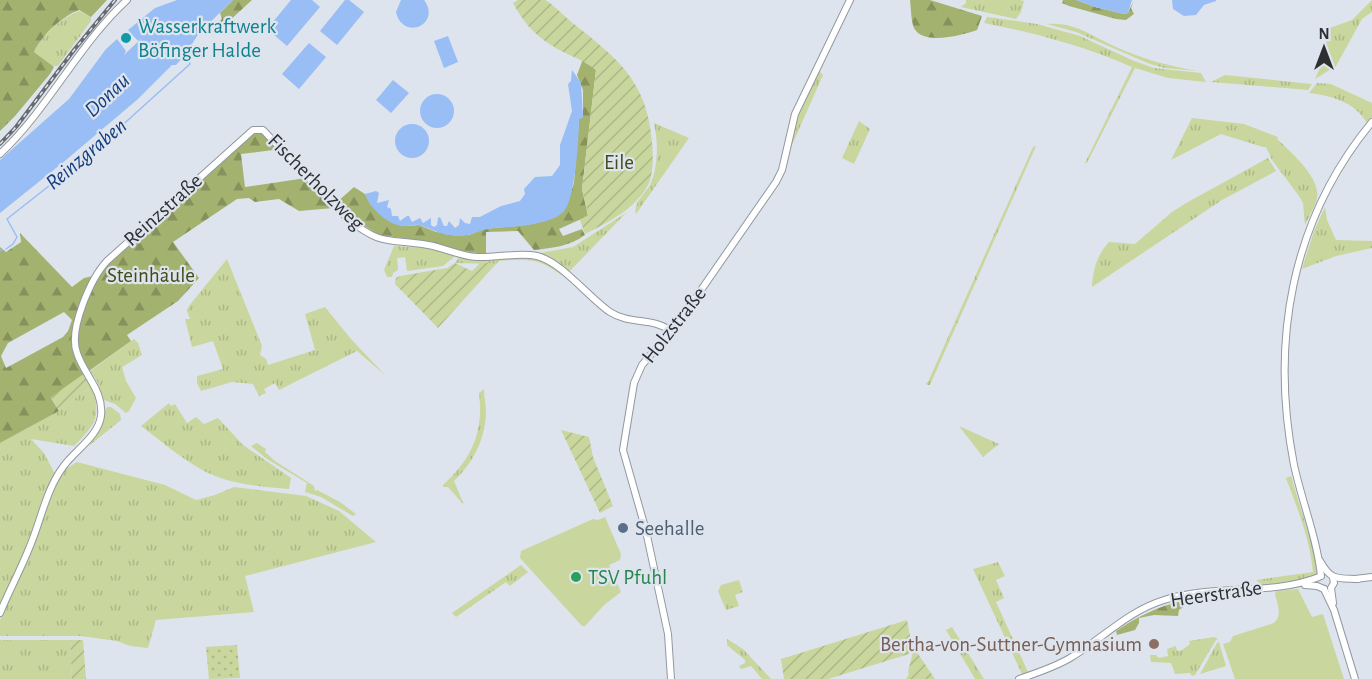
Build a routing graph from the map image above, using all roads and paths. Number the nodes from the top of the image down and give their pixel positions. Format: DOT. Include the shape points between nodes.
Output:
graph roads {
  1 [pos="127,0"];
  2 [pos="850,0"];
  3 [pos="1372,122"];
  4 [pos="258,128"];
  5 [pos="0,154"];
  6 [pos="671,331"];
  7 [pos="1372,577"];
  8 [pos="1326,581"];
  9 [pos="0,613"];
  10 [pos="671,679"];
  11 [pos="1019,679"];
  12 [pos="1354,679"];
  1 -- 5 [label="street"];
  2 -- 6 [label="street, Holzstraße" via="795,114 776,182"];
  3 -- 8 [label="street" via="1343,162 1305,243 1294,283 1283,362 1294,466"];
  4 -- 6 [label="street, Fischerholzweg" via="347,218 378,239 427,245 474,257 536,256 550,262 618,316 658,324"];
  4 -- 9 [label="street, Reinzstraße" via="193,182 94,276 74,340 101,404 99,421 56,477"];
  6 -- 10 [label="street, Holzstraße" via="635,378 623,442 668,634"];
  7 -- 8 [label="street, Heerstraße"];
  8 -- 11 [label="street, Heerstraße" via="1188,594 1153,604 1064,662"];
  8 -- 12 [label="street"];
}
